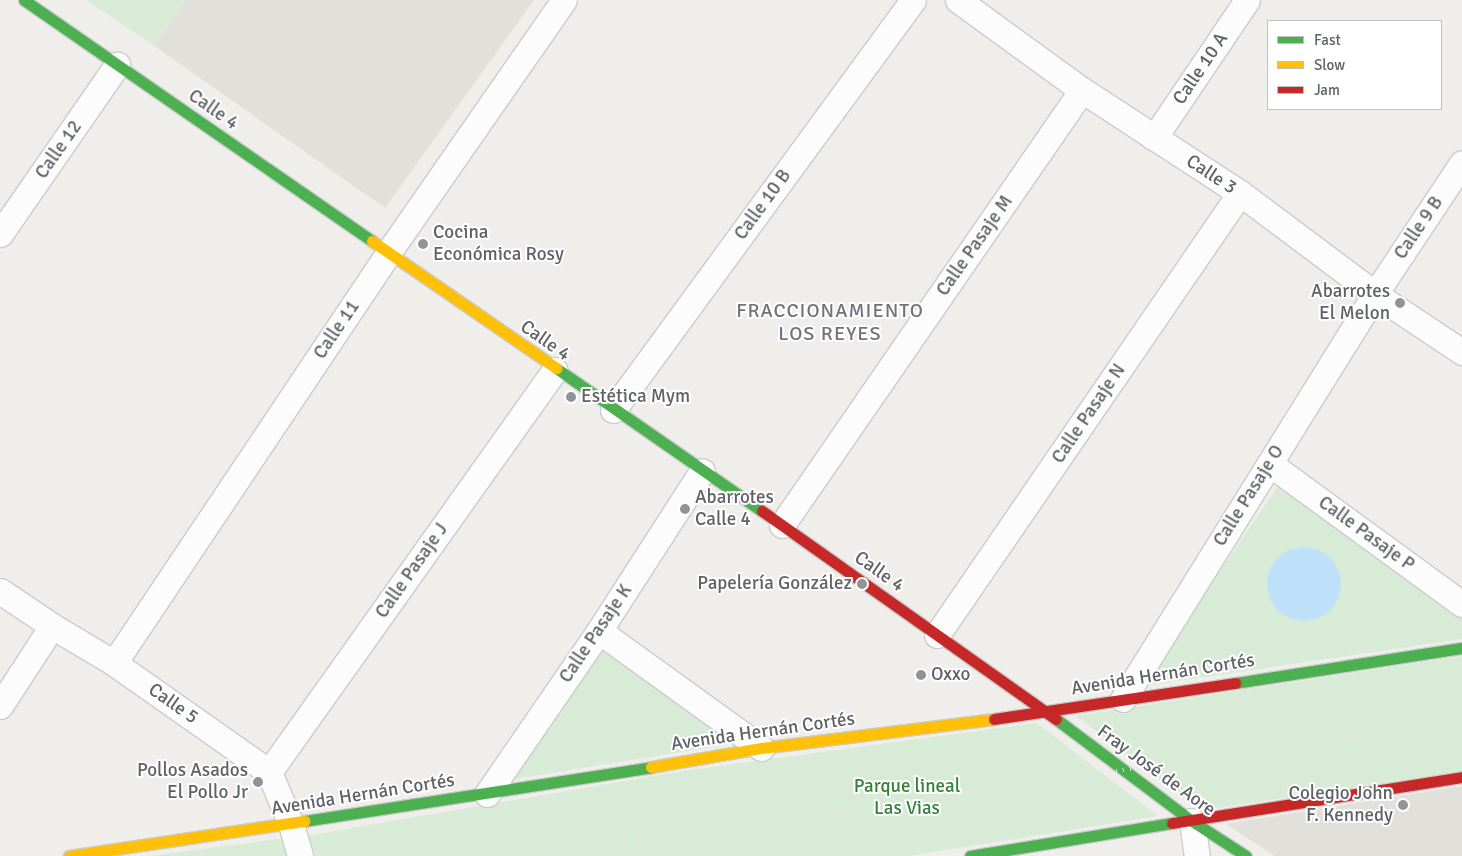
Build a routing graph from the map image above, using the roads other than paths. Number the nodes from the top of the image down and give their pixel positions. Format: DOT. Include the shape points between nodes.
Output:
graph roads {
  1 [pos="24,0"];
  2 [pos="564,0"];
  3 [pos="913,0"];
  4 [pos="958,0"];
  5 [pos="1247,0"];
  6 [pos="117,65"];
  7 [pos="1082,90"];
  8 [pos="1154,138"];
  9 [pos="1462,163"];
  10 [pos="1240,193"];
  11 [pos="0,234"];
  12 [pos="388,253"];
  13 [pos="1375,294"];
  14 [pos="1462,352"];
  15 [pos="555,370"];
  16 [pos="613,410"];
  17 [pos="1270,464"];
  18 [pos="702,471"];
  19 [pos="782,525"];
  20 [pos="0,591"];
  21 [pos="1462,604"];
  22 [pos="52,626"];
  23 [pos="599,631"];
  24 [pos="937,635"];
  25 [pos="1462,648"];
  26 [pos="114,663"];
  27 [pos="1123,698"];
  28 [pos="0,706"];
  29 [pos="1047,712"];
  30 [pos="760,748"];
  31 [pos="269,772"];
  32 [pos="1462,777"];
  33 [pos="488,794"];
  34 [pos="1192,821"];
  35 [pos="291,824"];
  36 [pos="69,856"];
  37 [pos="300,856"];
  38 [pos="975,856"];
  39 [pos="1197,856"];
  40 [pos="1246,856"];
  1 -- 6 [label="main road, Calle 4"];
  2 -- 12 [label="street, Calle 11"];
  3 -- 16 [label="street, Calle 10 B"];
  4 -- 7 [label="street, Calle 3"];
  5 -- 8 [label="street, Calle 10 A"];
  6 -- 11 [label="street, Calle 12"];
  6 -- 12 [label="main road, Calle 4"];
  7 -- 8 [label="street, Calle 3"];
  7 -- 19 [label="street, Calle Pasaje M"];
  8 -- 10 [label="street, Calle 3"];
  9 -- 13 [label="street, Calle 9 B"];
  10 -- 13 [label="street, Calle 3"];
  10 -- 24 [label="street, Calle Pasaje N"];
  12 -- 15 [label="main road, Calle 4"];
  12 -- 26 [label="street, Calle 11"];
  13 -- 14 [label="street, Calle 3"];
  13 -- 17 [label="street, Calle Pasaje O"];
  15 -- 16 [label="main road, Calle 4"];
  15 -- 31 [label="street, Calle Pasaje J"];
  16 -- 18 [label="main road, Calle 4"];
  17 -- 21 [label="street, Calle Pasaje P"];
  17 -- 27 [label="street, Calle Pasaje O"];
  18 -- 19 [label="main road, Calle 4"];
  18 -- 23 [label="street, Calle Pasaje K"];
  19 -- 24 [label="main road, Calle 4"];
  20 -- 22 [label="street, Calle 5"];
  22 -- 26 [label="street, Calle 5"];
  22 -- 28 [label="street"];
  23 -- 30 [label="street"];
  23 -- 33 [label="street, Calle Pasaje K"];
  24 -- 29 [label="main road, Calle 4"];
  25 -- 27 [label="main road, Avenida Hernán Cortés"];
  26 -- 31 [label="street, Calle 5"];
  27 -- 29 [label="main road, Avenida Hernán Cortés"];
  29 -- 30 [label="main road, Avenida Hernán Cortés"];
  29 -- 34 [label="main road, Fray José de Aore"];
  30 -- 33 [label="main road, Avenida Hernán Cortés"];
  31 -- 35 [label="street"];
  32 -- 34 [label="main road"];
  33 -- 35 [label="main road, Avenida Hernán Cortés"];
  34 -- 38 [label="main road"];
  34 -- 39 [label="street"];
  34 -- 40 [label="main road, Fray José de Aore"];
  35 -- 36 [label="main road, Avenida Hernán Cortés"];
  35 -- 37 [label="street"];
}
